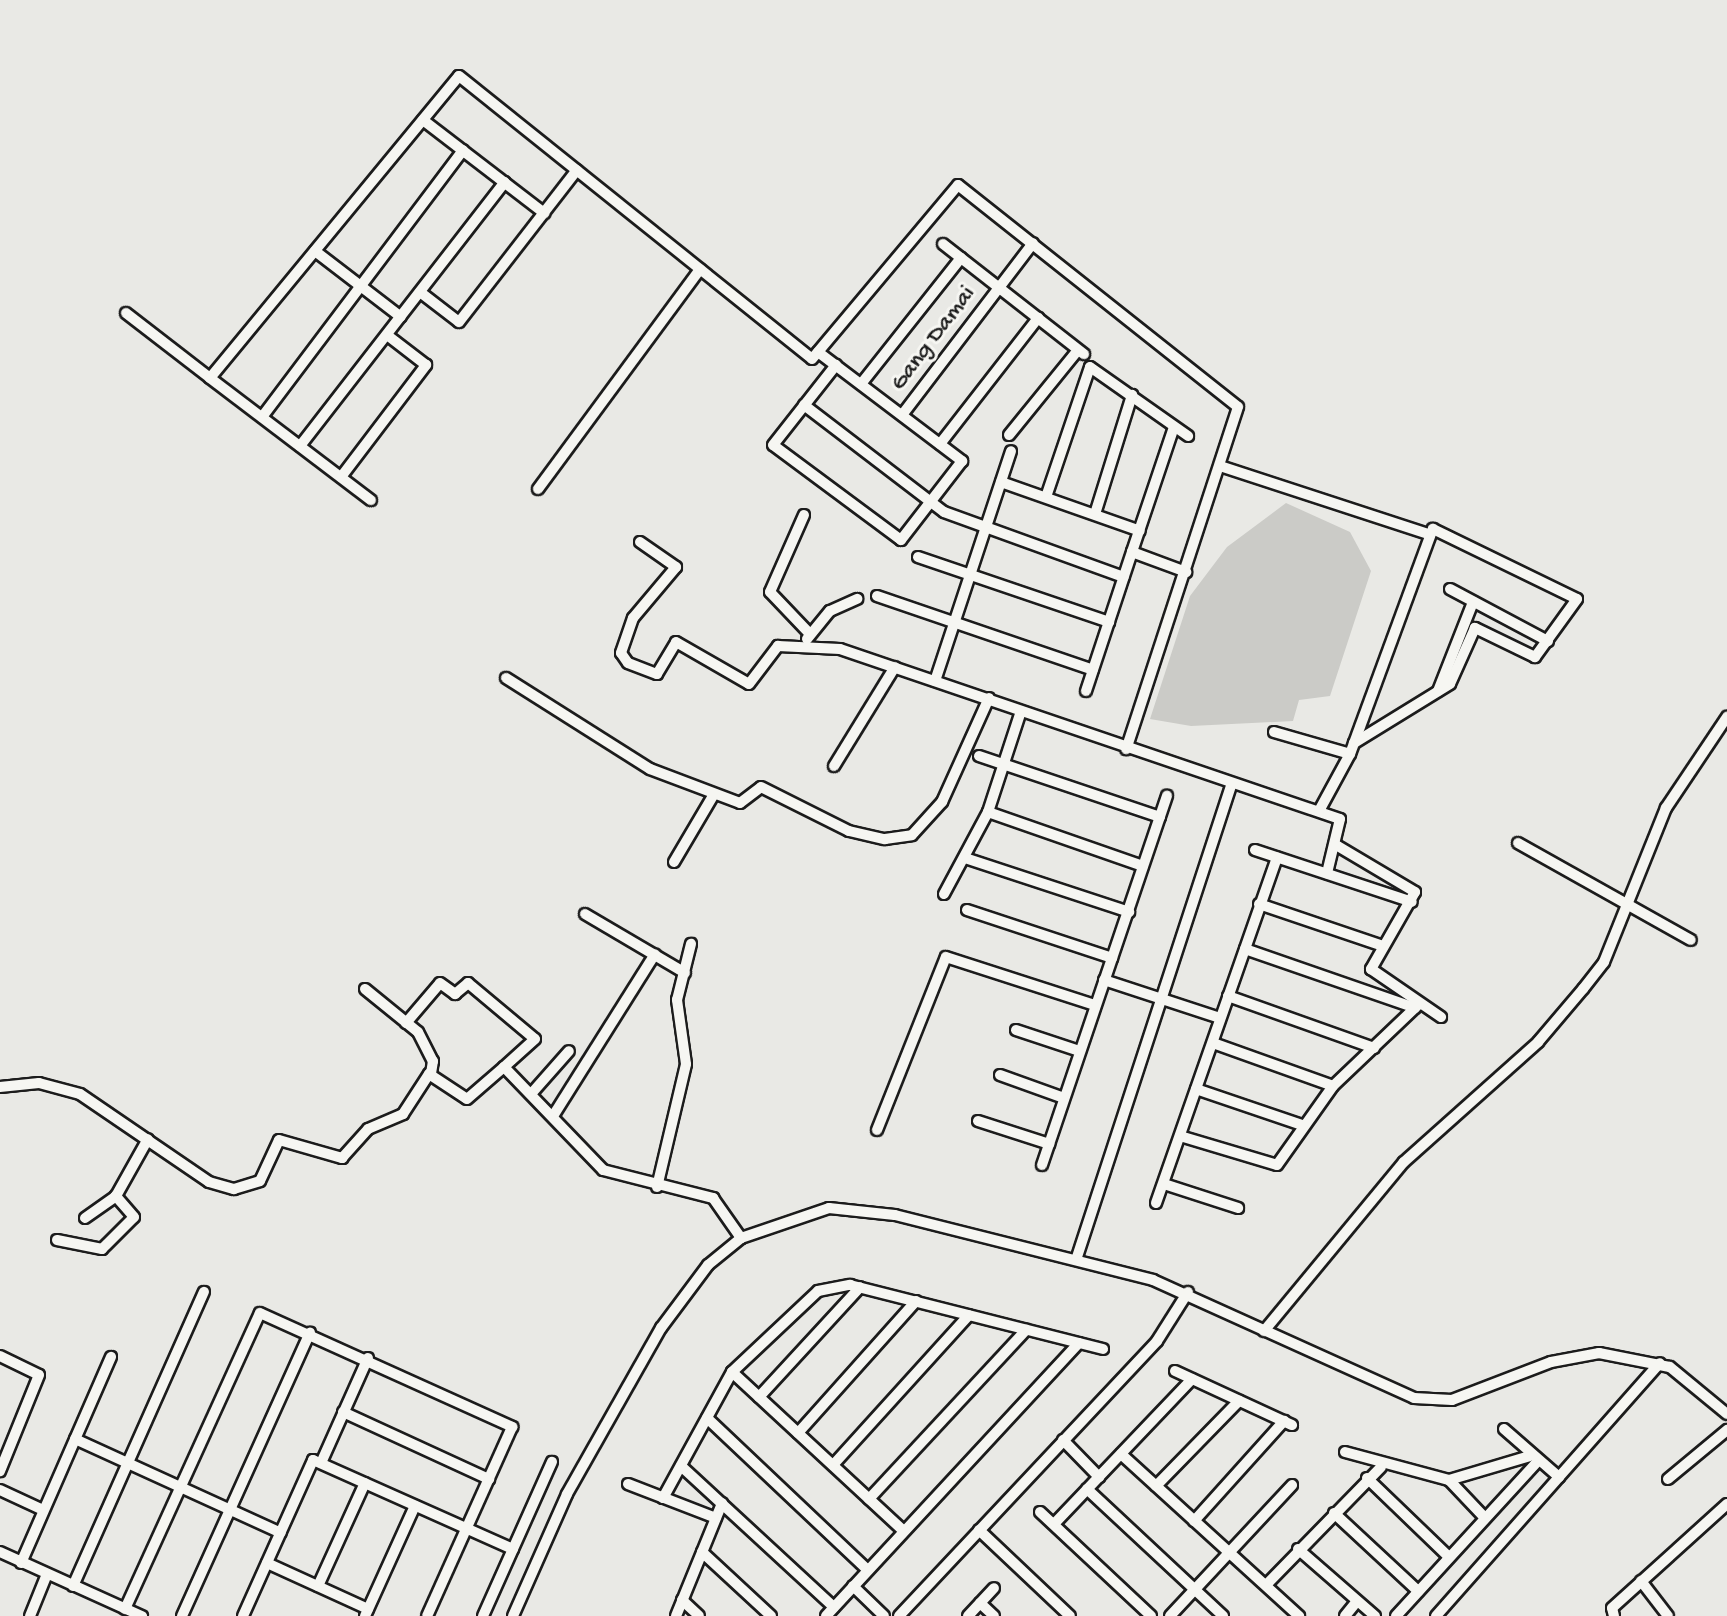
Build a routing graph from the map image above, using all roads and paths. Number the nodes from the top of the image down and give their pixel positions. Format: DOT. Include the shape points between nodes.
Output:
graph roads {
  1 [pos="423,120"];
  2 [pos="463,150"];
  3 [pos="577,170"];
  4 [pos="505,182"];
  5 [pos="544,213"];
  6 [pos="1033,243"];
  7 [pos="943,244"];
  8 [pos="315,251"];
  9 [pos="961,258"];
  10 [pos="700,269"];
  11 [pos="363,288"];
  12 [pos="999,288"];
  13 [pos="420,292"];
  14 [pos="126,313"];
  15 [pos="401,317"];
  16 [pos="1038,318"];
  17 [pos="387,335"];
  18 [pos="818,352"];
  19 [pos="836,365"];
  20 [pos="210,378"];
  21 [pos="861,384"];
  22 [pos="1132,395"];
  23 [pos="804,405"];
  24 [pos="902,415"];
  25 [pos="262,417"];
  26 [pos="1174,427"];
  27 [pos="1009,435"];
  28 [pos="1188,436"];
  29 [pos="940,444"];
  30 [pos="300,446"];
  31 [pos="1011,451"];
  32 [pos="1220,466"];
  33 [pos="341,477"];
  34 [pos="1001,482"];
  35 [pos="538,489"];
  36 [pos="1046,497"];
  37 [pos="371,500"];
  38 [pos="931,501"];
  39 [pos="1095,514"];
  40 [pos="804,515"];
  41 [pos="985,529"];
  42 [pos="1140,531"];
  43 [pos="1428,534"];
  44 [pos="640,542"];
  45 [pos="1132,552"];
  46 [pos="918,557"];
  47 [pos="1186,572"];
  48 [pos="970,574"];
  49 [pos="1124,577"];
  50 [pos="1450,589"];
  51 [pos="877,596"];
  52 [pos="857,599"];
  53 [pos="1473,602"];
  54 [pos="955,622"];
  55 [pos="1109,622"];
  56 [pos="810,634"];
  57 [pos="1548,641"];
  58 [pos="803,645"];
  59 [pos="895,667"];
  60 [pos="1093,670"];
  61 [pos="506,678"];
  62 [pos="935,681"];
  63 [pos="1086,691"];
  64 [pos="1438,691"];
  65 [pos="989,698"];
  66 [pos="1021,711"];
  67 [pos="1727,717"];
  68 [pos="1274,732"];
  69 [pos="1354,743"];
  70 [pos="1126,749"];
  71 [pos="1350,754"];
  72 [pos="979,756"];
  73 [pos="834,766"];
  74 [pos="1004,766"];
  75 [pos="1231,785"];
  76 [pos="714,794"];
  77 [pos="1167,796"];
  78 [pos="1319,811"];
  79 [pos="988,812"];
  80 [pos="1160,817"];
  81 [pos="1518,843"];
  82 [pos="1336,845"];
  83 [pos="1255,850"];
  84 [pos="965,858"];
  85 [pos="1277,858"];
  86 [pos="674,862"];
  87 [pos="1143,866"];
  88 [pos="1327,873"];
  89 [pos="944,894"];
  90 [pos="1628,898"];
  91 [pos="1412,902"];
  92 [pos="1259,904"];
  93 [pos="967,910"];
  94 [pos="1129,912"];
  95 [pos="585,914"];
  96 [pos="1691,940"];
  97 [pos="691,944"];
  98 [pos="1383,946"];
  99 [pos="1245,949"];
  100 [pos="655,954"];
  101 [pos="1112,958"];
  102 [pos="685,973"];
  103 [pos="1104,980"];
  104 [pos="365,989"];
  105 [pos="1228,996"];
  106 [pos="1161,999"];
  107 [pos="1095,1005"];
  108 [pos="1417,1006"];
  109 [pos="1441,1017"];
  110 [pos="1220,1018"];
  111 [pos="406,1023"];
  112 [pos="1016,1030"];
  113 [pos="1213,1043"];
  114 [pos="1374,1048"];
  115 [pos="569,1051"];
  116 [pos="1079,1051"];
  117 [pos="504,1067"];
  118 [pos="431,1074"];
  119 [pos="1000,1075"];
  120 [pos="1333,1086"];
  121 [pos="0,1087"];
  122 [pos="1196,1089"];
  123 [pos="531,1094"];
  124 [pos="1064,1098"];
  125 [pos="553,1116"];
  126 [pos="978,1121"];
  127 [pos="1302,1125"];
  128 [pos="877,1130"];
  129 [pos="1180,1136"];
  130 [pos="148,1139"];
  131 [pos="1049,1144"];
  132 [pos="1042,1165"];
  133 [pos="1164,1184"];
  134 [pos="657,1187"];
  135 [pos="116,1196"];
  136 [pos="1156,1203"];
  137 [pos="1238,1208"];
  138 [pos="85,1218"];
  139 [pos="741,1238"];
  140 [pos="57,1240"];
  141 [pos="1076,1260"];
  142 [pos="860,1287"];
  143 [pos="204,1292"];
  144 [pos="1188,1292"];
  145 [pos="916,1301"];
  146 [pos="969,1315"];
  147 [pos="1026,1330"];
  148 [pos="1264,1331"];
  149 [pos="310,1333"];
  150 [pos="1079,1343"];
  151 [pos="1103,1349"];
  152 [pos="0,1356"];
  153 [pos="111,1357"];
  154 [pos="368,1358"];
  155 [pos="1660,1364"];
  156 [pos="1175,1371"];
  157 [pos="732,1372"];
  158 [pos="1192,1379"];
  159 [pos="759,1397"];
  160 [pos="1239,1401"];
  161 [pos="343,1412"];
  162 [pos="1727,1414"];
  163 [pos="707,1418"];
  164 [pos="1504,1429"];
  165 [pos="798,1433"];
  166 [pos="1724,1433"];
  167 [pos="75,1439"];
  168 [pos="1063,1440"];
  169 [pos="1345,1452"];
  170 [pos="1121,1454"];
  171 [pos="1533,1459"];
  172 [pos="552,1462"];
  173 [pos="127,1463"];
  174 [pos="321,1463"];
  175 [pos="833,1465"];
  176 [pos="681,1466"];
  177 [pos="1381,1467"];
  178 [pos="0,1471"];
  179 [pos="1099,1477"];
  180 [pos="1559,1477"];
  181 [pos="1367,1478"];
  182 [pos="489,1479"];
  183 [pos="1668,1479"];
  184 [pos="1449,1480"];
  185 [pos="365,1483"];
  186 [pos="628,1484"];
  187 [pos="1292,1485"];
  188 [pos="178,1486"];
  189 [pos="1156,1486"];
  190 [pos="1087,1489"];
  191 [pos="0,1490"];
  192 [pos="663,1498"];
  193 [pos="869,1499"];
  194 [pos="722,1503"];
  195 [pos="1727,1504"];
  196 [pos="415,1506"];
  197 [pos="230,1509"];
  198 [pos="43,1510"];
  199 [pos="1040,1512"];
  200 [pos="1334,1513"];
  201 [pos="716,1518"];
  202 [pos="1485,1518"];
  203 [pos="1194,1521"];
  204 [pos="1054,1524"];
  205 [pos="466,1529"];
  206 [pos="979,1530"];
  207 [pos="904,1531"];
  208 [pos="281,1533"];
  209 [pos="513,1549"];
  210 [pos="1298,1549"];
  211 [pos="0,1552"];
  212 [pos="702,1552"];
  213 [pos="1229,1553"];
  214 [pos="1449,1557"];
  215 [pos="21,1563"];
  216 [pos="267,1563"];
  217 [pos="868,1570"];
  218 [pos="47,1574"];
  219 [pos="1641,1581"];
  220 [pos="1267,1584"];
  221 [pos="73,1586"];
  222 [pos="318,1586"];
  223 [pos="853,1586"];
  224 [pos="994,1588"];
  225 [pos="1195,1590"];
  226 [pos="1418,1591"];
  227 [pos="682,1600"];
  228 [pos="1357,1601"];
  229 [pos="980,1603"];
  230 [pos="834,1607"];
  231 [pos="125,1609"];
  232 [pos="367,1613"];
  233 [pos="30,1616"];
  234 [pos="142,1616"];
  235 [pos="182,1616"];
  236 [pos="243,1616"];
  237 [pos="427,1616"];
  238 [pos="483,1616"];
  239 [pos="513,1616"];
  240 [pos="676,1616"];
  241 [pos="699,1616"];
  242 [pos="771,1616"];
  243 [pos="826,1616"];
  244 [pos="884,1616"];
  245 [pos="899,1616"];
  246 [pos="968,1616"];
  247 [pos="994,1616"];
  248 [pos="1070,1616"];
  249 [pos="1151,1616"];
  250 [pos="1170,1616"];
  251 [pos="1223,1616"];
  252 [pos="1299,1616"];
  253 [pos="1345,1616"];
  254 [pos="1375,1616"];
  255 [pos="1396,1616"];
  256 [pos="1436,1616"];
  257 [pos="1614,1616"];
  258 [pos="1668,1616"];
  1 -- 2 [label="street"];
  1 -- 3 [label="street" via="459,76"];
  1 -- 8 [label="street"];
  2 -- 4 [label="street"];
  2 -- 11 [label="street"];
  3 -- 5 [label="street"];
  3 -- 10 [label="street"];
  4 -- 5 [label="street"];
  4 -- 13 [label="street"];
  5 -- 13 [label="street" via="459,322"];
  6 -- 12 [label="street, Gang Damai"];
  6 -- 18 [label="street" via="958,185"];
  6 -- 32 [label="street" via="1237,404"];
  7 -- 9 [label="street"];
  8 -- 11 [label="street"];
  8 -- 20 [label="street"];
  9 -- 12 [label="street"];
  9 -- 21 [label="street"];
  10 -- 18 [label="street" via="812,359"];
  10 -- 35 [label="street"];
  11 -- 15 [label="street"];
  11 -- 25 [label="street"];
  12 -- 16 [label="street"];
  12 -- 24 [label="street, Gang Damai"];
  13 -- 15 [label="street"];
  14 -- 20 [label="street"];
  15 -- 17 [label="street"];
  16 -- 27 [label="street" via="1081,352"];
  16 -- 29 [label="street"];
  17 -- 30 [label="street"];
  17 -- 33 [label="street" via="426,365"];
  18 -- 19 [label="street"];
  19 -- 21 [label="street"];
  19 -- 23 [label="street"];
  20 -- 25 [label="street"];
  21 -- 24 [label="street"];
  22 -- 26 [label="street"];
  22 -- 36 [label="street" via="1096,367 1088,369"];
  22 -- 39 [label="street"];
  23 -- 38 [label="street"];
  23 -- 38 [label="street" via="773,445 901,540"];
  24 -- 29 [label="street"];
  25 -- 30 [label="street"];
  26 -- 28 [label="street"];
  26 -- 42 [label="street"];
  29 -- 38 [label="street" via="962,461"];
  30 -- 33 [label="street"];
  31 -- 34 [label="street"];
  32 -- 43 [label="street"];
  32 -- 47 [label="street"];
  33 -- 37 [label="street"];
  34 -- 36 [label="street"];
  34 -- 41 [label="street"];
  36 -- 39 [label="street"];
  38 -- 41 [label="street"];
  39 -- 42 [label="street"];
  40 -- 56 [label="street" via="770,592"];
  41 -- 48 [label="street"];
  41 -- 49 [label="street"];
  42 -- 45 [label="street"];
  43 -- 57 [label="street" via="1437,528 1459,536 1577,599"];
  43 -- 69 [label="street"];
  44 -- 58 [label="street" via="676,567 633,618 621,653 628,663 657,674 676,642 749,684 778,646"];
  45 -- 47 [label="street"];
  45 -- 49 [label="street"];
  46 -- 48 [label="street"];
  47 -- 70 [label="street"];
  48 -- 54 [label="street"];
  48 -- 55 [label="street"];
  49 -- 55 [label="street"];
  50 -- 53 [label="street"];
  51 -- 54 [label="street"];
  52 -- 56 [label="street" via="830,611"];
  53 -- 57 [label="street"];
  53 -- 64 [label="street"];
  54 -- 60 [label="street"];
  54 -- 62 [label="street"];
  55 -- 60 [label="street"];
  56 -- 58 [label="street"];
  57 -- 64 [label="street" via="1530,658 1475,628 1450,684"];
  58 -- 59 [label="street"];
  59 -- 62 [label="street"];
  59 -- 73 [label="street"];
  60 -- 63 [label="street"];
  61 -- 76 [label="street" via="600,741"];
  62 -- 65 [label="street"];
  64 -- 69 [label="street"];
  65 -- 66 [label="street"];
  65 -- 76 [label="street" via="942,802 912,835 862,835 761,787 743,803"];
  66 -- 70 [label="street"];
  66 -- 74 [label="street"];
  67 -- 90 [label="street" via="1666,808"];
  68 -- 71 [label="street"];
  69 -- 71 [label="street"];
  70 -- 75 [label="street"];
  71 -- 78 [label="street"];
  72 -- 74 [label="street"];
  74 -- 79 [label="street"];
  74 -- 80 [label="street"];
  75 -- 78 [label="street"];
  75 -- 106 [label="street"];
  76 -- 86 [label="street"];
  77 -- 80 [label="street"];
  78 -- 82 [label="street" via="1341,821"];
  79 -- 84 [label="street"];
  79 -- 87 [label="street"];
  80 -- 87 [label="street"];
  81 -- 90 [label="street"];
  82 -- 88 [label="street"];
  82 -- 91 [label="street" via="1413,891"];
  83 -- 85 [label="street"];
  84 -- 89 [label="street"];
  84 -- 94 [label="street"];
  85 -- 88 [label="street"];
  85 -- 92 [label="street"];
  87 -- 94 [label="street"];
  88 -- 91 [label="street"];
  90 -- 96 [label="street"];
  90 -- 148 [label="street" via="1604,962 1576,998 1538,1042 1404,1162"];
  91 -- 98 [label="street"];
  92 -- 98 [label="street"];
  92 -- 99 [label="street"];
  93 -- 101 [label="street"];
  94 -- 101 [label="street"];
  95 -- 100 [label="street"];
  97 -- 102 [label="street"];
  98 -- 108 [label="street" via="1373,973"];
  99 -- 105 [label="street"];
  99 -- 108 [label="street"];
  100 -- 102 [label="street"];
  100 -- 125 [label="street"];
  101 -- 103 [label="street"];
  102 -- 134 [label="street" via="677,1009 686,1028 686,1064"];
  103 -- 106 [label="street"];
  103 -- 107 [label="street"];
  104 -- 111 [label="street"];
  105 -- 110 [label="street"];
  105 -- 114 [label="street"];
  106 -- 110 [label="street"];
  106 -- 141 [label="street"];
  107 -- 116 [label="street"];
  107 -- 128 [label="street" via="946,957"];
  108 -- 109 [label="street"];
  108 -- 114 [label="street"];
  110 -- 113 [label="street"];
  111 -- 117 [label="street" via="440,983 455,994 468,983 535,1039"];
  111 -- 118 [label="street" via="432,1058"];
  112 -- 116 [label="street"];
  113 -- 120 [label="street"];
  113 -- 122 [label="street"];
  114 -- 120 [label="street"];
  115 -- 123 [label="street"];
  116 -- 124 [label="street"];
  117 -- 118 [label="street" via="467,1099"];
  117 -- 123 [label="street"];
  118 -- 130 [label="street" via="403,1114 368,1129 342,1158 279,1140 260,1181 248,1186 215,1186"];
  119 -- 124 [label="street"];
  120 -- 127 [label="street"];
  121 -- 130 [label="street" via="39,1083 80,1094"];
  122 -- 127 [label="street"];
  122 -- 129 [label="street"];
  123 -- 125 [label="street"];
  124 -- 131 [label="street"];
  125 -- 134 [label="street" via="603,1170"];
  126 -- 131 [label="street"];
  127 -- 129 [label="street" via="1275,1166"];
  129 -- 133 [label="street"];
  130 -- 135 [label="street"];
  131 -- 132 [label="street"];
  133 -- 136 [label="street"];
  133 -- 137 [label="street"];
  134 -- 139 [label="street" via="713,1198"];
  135 -- 138 [label="street"];
  135 -- 140 [label="street" via="135,1215 102,1249"];
  139 -- 141 [label="street" via="806,1212 849,1208"];
  139 -- 239 [label="street" via="708,1265 661,1328 567,1494"];
  141 -- 144 [label="street"];
  142 -- 145 [label="street"];
  142 -- 157 [label="street" via="836,1286 802,1300"];
  142 -- 159 [label="street"];
  143 -- 173 [label="street"];
  144 -- 148 [label="street"];
  144 -- 168 [label="street" via="1171,1322"];
  145 -- 146 [label="street"];
  145 -- 165 [label="street"];
  146 -- 147 [label="street"];
  146 -- 175 [label="street"];
  147 -- 150 [label="street"];
  147 -- 193 [label="street"];
  148 -- 155 [label="street" via="1366,1381 1431,1402 1587,1354"];
  149 -- 154 [label="street"];
  149 -- 188 [label="street" via="256,1314"];
  149 -- 197 [label="street"];
  150 -- 151 [label="street"];
  150 -- 207 [label="street"];
  152 -- 178 [label="street" via="39,1375"];
  153 -- 167 [label="street"];
  154 -- 161 [label="street"];
  154 -- 182 [label="street" via="512,1427"];
  155 -- 162 [label="street"];
  155 -- 180 [label="street"];
  156 -- 158 [label="street"];
  157 -- 159 [label="street"];
  157 -- 163 [label="street"];
  158 -- 160 [label="street"];
  158 -- 170 [label="street"];
  159 -- 165 [label="street"];
  160 -- 189 [label="street"];
  160 -- 203 [label="street" via="1288,1423"];
  161 -- 174 [label="street"];
  161 -- 182 [label="street"];
  163 -- 176 [label="street"];
  163 -- 217 [label="street"];
  164 -- 171 [label="street"];
  165 -- 175 [label="street"];
  166 -- 183 [label="street"];
  167 -- 173 [label="street"];
  167 -- 198 [label="street"];
  168 -- 179 [label="street"];
  168 -- 206 [label="street"];
  169 -- 177 [label="street"];
  170 -- 179 [label="street"];
  170 -- 189 [label="street"];
  171 -- 180 [label="street"];
  171 -- 184 [label="street"];
  171 -- 202 [label="street"];
  172 -- 209 [label="street"];
  173 -- 188 [label="street"];
  173 -- 221 [label="street"];
  174 -- 185 [label="street"];
  174 -- 208 [label="street" via="310,1464"];
  175 -- 193 [label="street"];
  176 -- 192 [label="street"];
  176 -- 194 [label="street"];
  177 -- 181 [label="street"];
  177 -- 184 [label="street"];
  179 -- 190 [label="street"];
  180 -- 256 [label="street"];
  181 -- 200 [label="street"];
  181 -- 214 [label="street"];
  182 -- 205 [label="street"];
  184 -- 202 [label="street"];
  185 -- 196 [label="street"];
  185 -- 222 [label="street"];
  186 -- 192 [label="street"];
  187 -- 213 [label="street"];
  188 -- 197 [label="street"];
  188 -- 231 [label="street"];
  189 -- 203 [label="street"];
  190 -- 204 [label="street"];
  190 -- 225 [label="street"];
  191 -- 198 [label="street"];
  192 -- 201 [label="street"];
  193 -- 207 [label="street"];
  194 -- 201 [label="street"];
  194 -- 230 [label="street"];
  195 -- 219 [label="street"];
  196 -- 205 [label="street"];
  196 -- 232 [label="street"];
  197 -- 208 [label="street"];
  197 -- 235 [label="street"];
  198 -- 215 [label="street"];
  199 -- 204 [label="street"];
  200 -- 210 [label="street"];
  200 -- 226 [label="street"];
  201 -- 212 [label="street"];
  202 -- 214 [label="street"];
  203 -- 213 [label="street"];
  204 -- 249 [label="street"];
  205 -- 209 [label="street"];
  205 -- 237 [label="street"];
  206 -- 245 [label="street"];
  206 -- 248 [label="street"];
  207 -- 217 [label="street"];
  208 -- 216 [label="street"];
  209 -- 238 [label="street"];
  210 -- 220 [label="street"];
  210 -- 228 [label="street"];
  211 -- 215 [label="street"];
  212 -- 227 [label="street"];
  212 -- 242 [label="street"];
  213 -- 220 [label="street"];
  213 -- 225 [label="street"];
  214 -- 226 [label="street"];
  215 -- 218 [label="street"];
  216 -- 222 [label="street"];
  216 -- 236 [label="street"];
  217 -- 223 [label="street"];
  218 -- 221 [label="street"];
  218 -- 233 [label="street"];
  219 -- 257 [label="street" via="1612,1608"];
  219 -- 258 [label="street"];
  220 -- 252 [label="street"];
  221 -- 231 [label="street"];
  222 -- 232 [label="street"];
  223 -- 230 [label="street"];
  223 -- 244 [label="street"];
  224 -- 229 [label="street"];
  225 -- 250 [label="street"];
  225 -- 251 [label="street"];
  226 -- 255 [label="street"];
  227 -- 240 [label="street"];
  227 -- 241 [label="street"];
  228 -- 253 [label="street"];
  228 -- 254 [label="street"];
  229 -- 246 [label="street"];
  229 -- 247 [label="street"];
  230 -- 243 [label="street"];
  231 -- 234 [label="street"];
}
